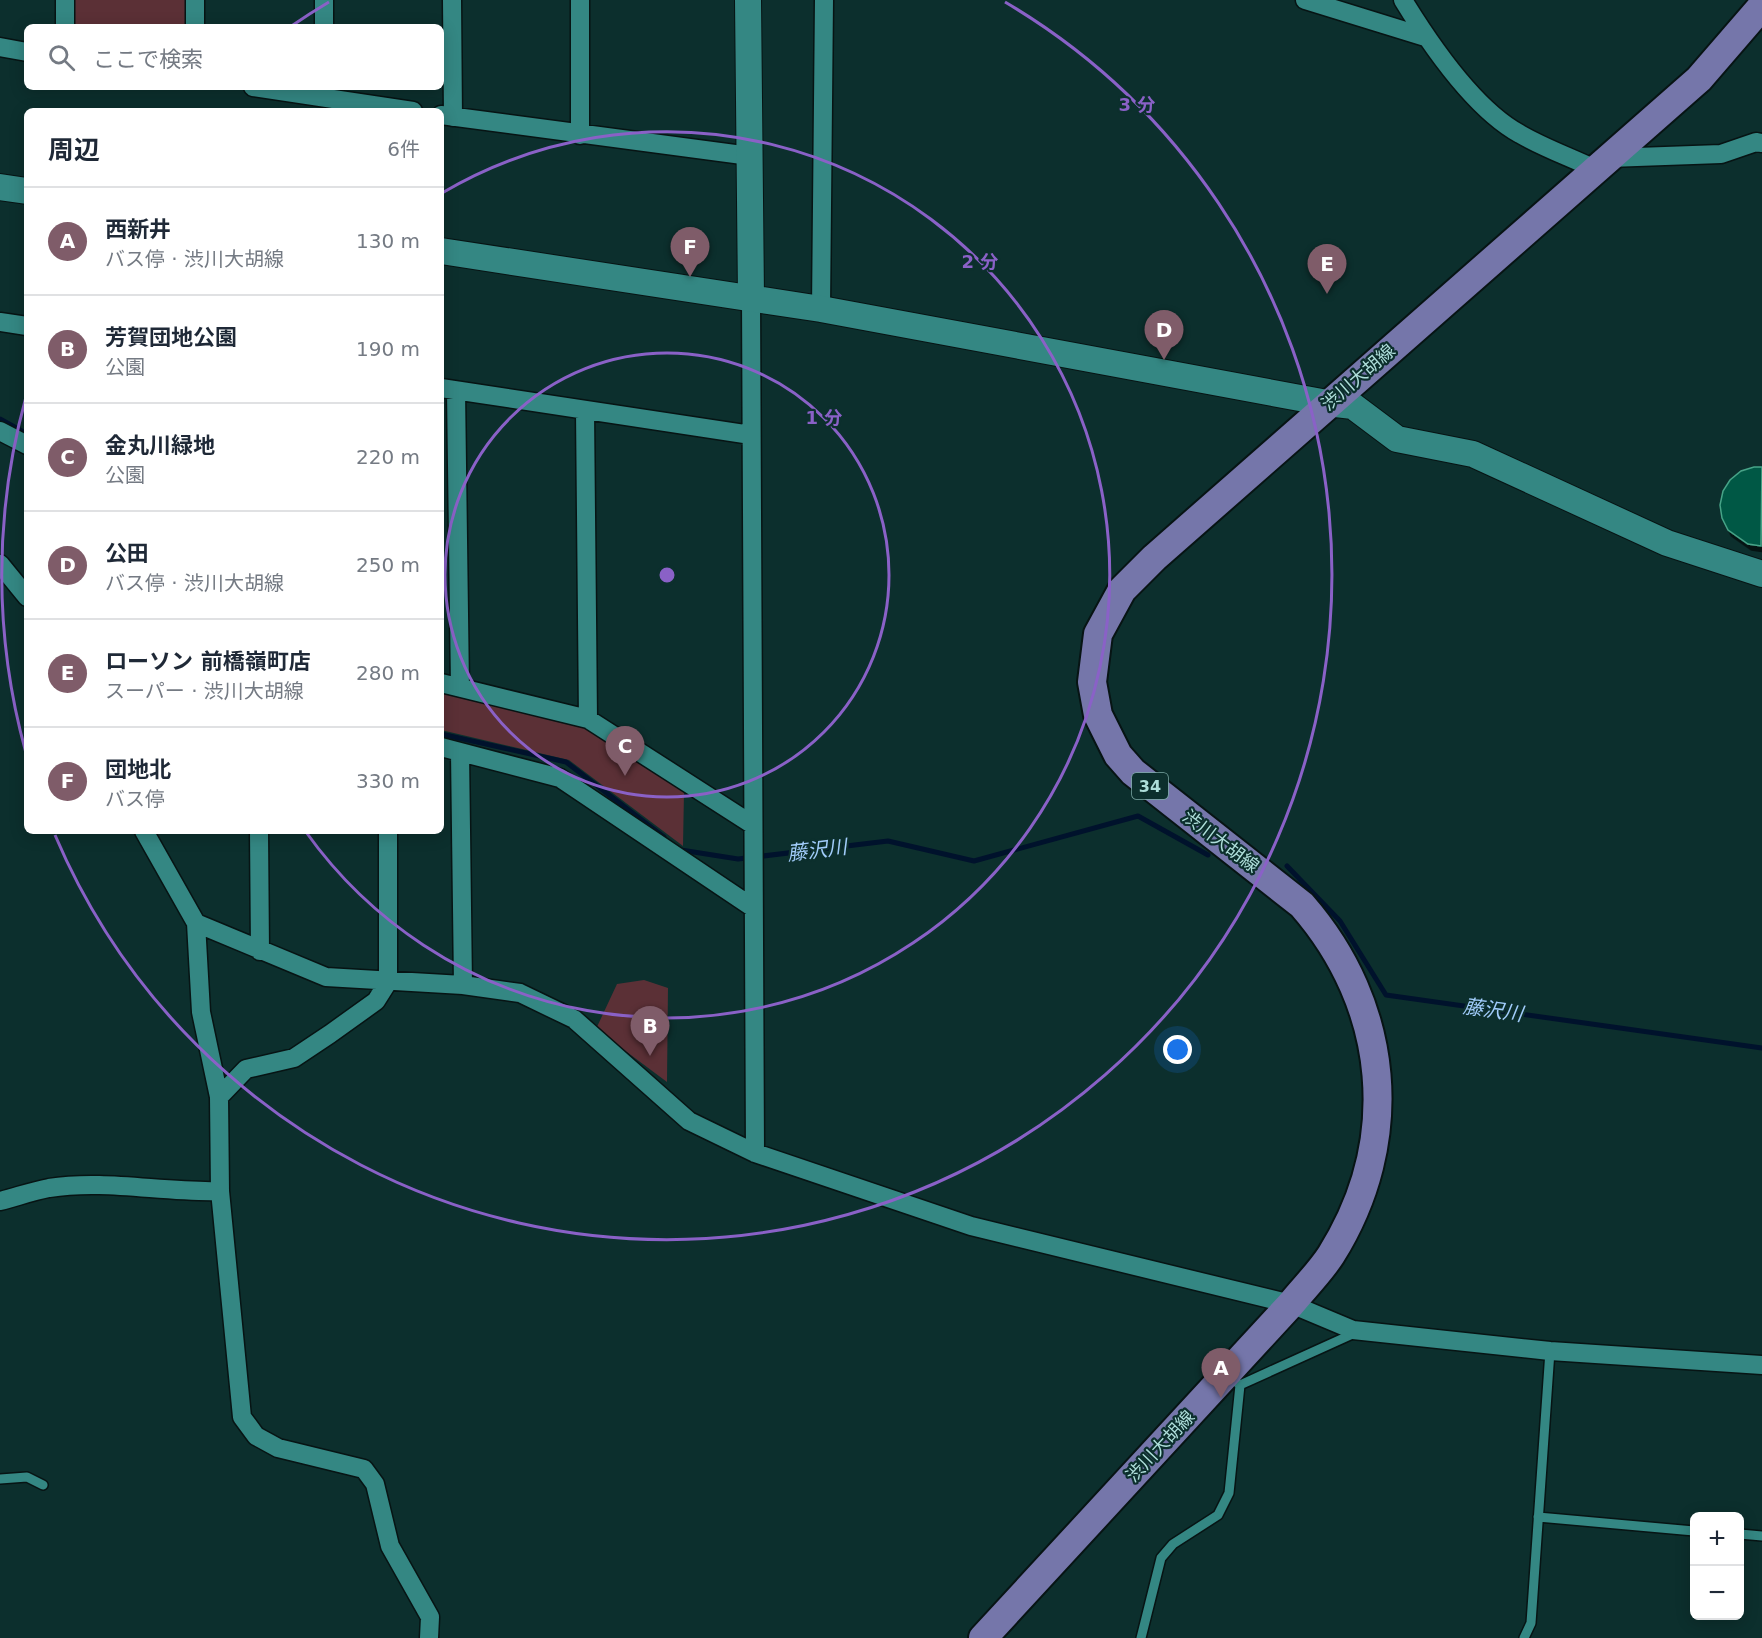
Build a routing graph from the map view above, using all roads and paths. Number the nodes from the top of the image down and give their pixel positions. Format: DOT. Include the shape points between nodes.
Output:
graph roads {
  1 [pos="65,0"];
  2 [pos="195,0"];
  3 [pos="324,0"];
  4 [pos="452,0"];
  5 [pos="580,0"];
  6 [pos="748,0"];
  7 [pos="824,0"];
  8 [pos="1305,0"];
  9 [pos="1403,0"];
  10 [pos="1762,6"];
  11 [pos="65,24"];
  12 [pos="195,24"];
  13 [pos="324,24"];
  14 [pos="1425,37"];
  15 [pos="0,47"];
  16 [pos="24,51"];
  17 [pos="271,90"];
  18 [pos="324,99"];
  19 [pos="390,108"];
  20 [pos="447,116"];
  21 [pos="580,135"];
  22 [pos="1762,143"];
  23 [pos="750,156"];
  24 [pos="1602,164"];
  25 [pos="0,187"];
  26 [pos="24,191"];
  27 [pos="444,251"];
  28 [pos="751,298"];
  29 [pos="821,309"];
  30 [pos="0,322"];
  31 [pos="24,326"];
  32 [pos="449,389"];
  33 [pos="1327,403"];
  34 [pos="585,411"];
  35 [pos="0,430"];
  36 [pos="751,435"];
  37 [pos="24,444"];
  38 [pos="0,566"];
  39 [pos="1762,574"];
  40 [pos="24,594"];
  41 [pos="444,684"];
  42 [pos="460,687"];
  43 [pos="588,718"];
  44 [pos="444,748"];
  45 [pos="460,752"];
  46 [pos="753,825"];
  47 [pos="146,834"];
  48 [pos="259,834"];
  49 [pos="388,834"];
  50 [pos="752,907"];
  51 [pos="196,923"];
  52 [pos="260,951"];
  53 [pos="388,982"];
  54 [pos="463,984"];
  55 [pos="219,1097"];
  56 [pos="755,1153"];
  57 [pos="220,1191"];
  58 [pos="0,1201"];
  59 [pos="1291,1304"];
  60 [pos="1359,1330"];
  61 [pos="1550,1351"];
  62 [pos="1762,1365"];
  63 [pos="1233,1380"];
  64 [pos="0,1479"];
  65 [pos="43,1485"];
  66 [pos="1538,1517"];
  67 [pos="1690,1531"];
  68 [pos="1744,1534"];
  69 [pos="1762,1536"];
  70 [pos="429,1638"];
  71 [pos="983,1638"];
  72 [pos="1141,1638"];
  73 [pos="1524,1638"];
  1 -- 11 [label="street"];
  2 -- 12 [label="street"];
  3 -- 13 [label="street"];
  4 -- 20 [label="street"];
  5 -- 21 [label="street"];
  6 -- 23 [label="street"];
  7 -- 29 [label="street"];
  8 -- 14 [label="street"];
  9 -- 14 [label="street"];
  10 -- 24 [label="main road, 渋川大胡線 / 34" via="1699,79"];
  14 -- 24 [label="street" via="1487,110 1511,128"];
  15 -- 16 [label="street"];
  17 -- 18 [label="street"];
  18 -- 19 [label="street"];
  20 -- 21 [label="street"];
  21 -- 23 [label="street"];
  22 -- 24 [label="street" via="1721,154"];
  23 -- 28 [label="street"];
  24 -- 33 [label="main road, 渋川大胡線 / 34"];
  25 -- 26 [label="street"];
  27 -- 28 [label="street"];
  28 -- 29 [label="street"];
  28 -- 36 [label="street"];
  29 -- 33 [label="street"];
  30 -- 31 [label="street"];
  32 -- 34 [label="street"];
  32 -- 42 [label="street"];
  33 -- 39 [label="street" via="1353,406 1397,439 1473,454 1667,543"];
  33 -- 59 [label="main road, 渋川大胡線 / 34" via="1122,590 1098,634 1092,682 1098,715 1118,755 1159,794 1302,905 1346,968 1368,1020 1378,1104 1376,1137 1363,1188 1330,1256"];
  34 -- 36 [label="street"];
  34 -- 43 [label="street"];
  35 -- 37 [label="street"];
  36 -- 46 [label="street"];
  38 -- 40 [label="street"];
  41 -- 42 [label="street"];
  42 -- 43 [label="street"];
  43 -- 46 [label="street"];
  44 -- 45 [label="street"];
  45 -- 50 [label="street" via="560,778"];
  45 -- 54 [label="street"];
  46 -- 50 [label="street"];
  47 -- 51 [label="street"];
  48 -- 52 [label="street"];
  49 -- 53 [label="street"];
  50 -- 56 [label="street"];
  51 -- 52 [label="street"];
  51 -- 55 [label="street" via="201,1012"];
  52 -- 53 [label="street" via="326,977"];
  53 -- 54 [label="street"];
  53 -- 55 [label="street" via="376,1001 321,1040 294,1058 246,1070"];
  54 -- 56 [label="street" via="520,993 574,1018 689,1121"];
  55 -- 57 [label="street"];
  56 -- 59 [label="street" via="971,1226"];
  57 -- 58 [label="street" via="183,1193 83,1186 50,1188"];
  57 -- 70 [label="street" via="242,1417 256,1436 278,1448 364,1468 375,1484 390,1546 430,1617"];
  59 -- 60 [label="street"];
  59 -- 63 [label="main road, 渋川大胡線 / 34"];
  60 -- 61 [label="street"];
  60 -- 63 [label="lane"];
  61 -- 62 [label="street"];
  61 -- 66 [label="lane"];
  63 -- 71 [label="main road, 渋川大胡線 / 34"];
  63 -- 72 [label="lane" via="1229,1493 1218,1515 1173,1544 1161,1558"];
  64 -- 65 [label="lane" via="27,1477"];
  66 -- 67 [label="lane"];
  66 -- 73 [label="lane" via="1531,1623"];
  68 -- 69 [label="lane"];
}
